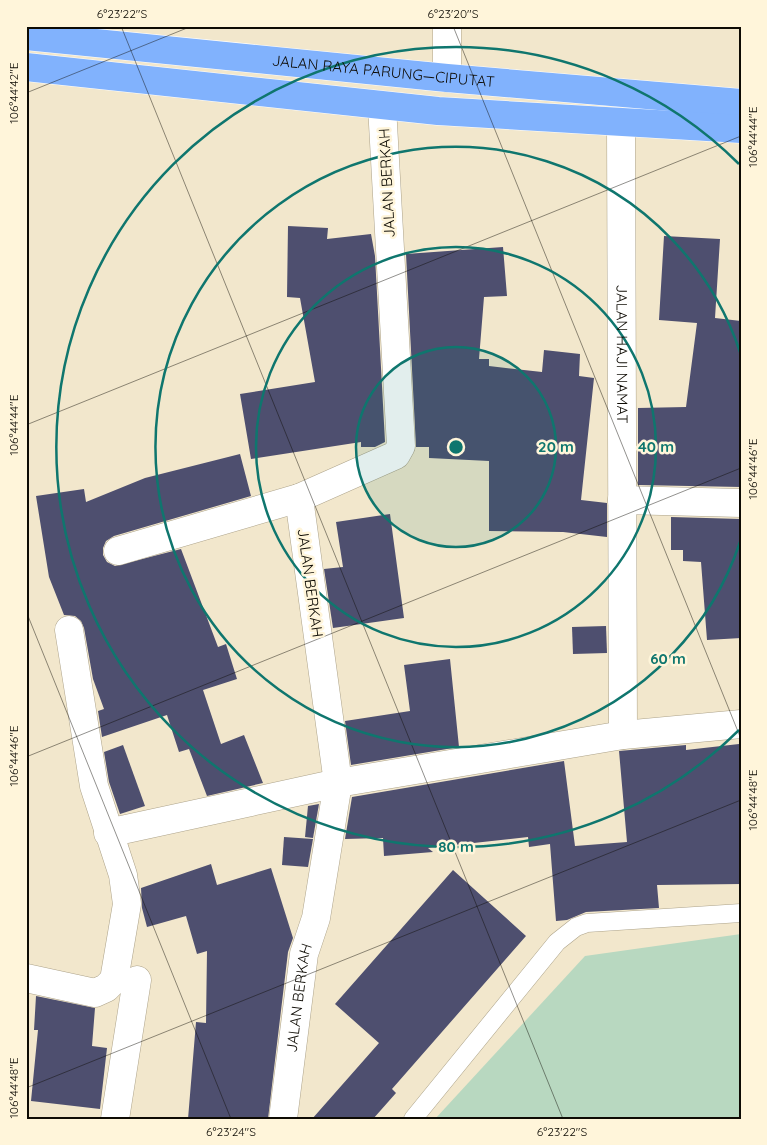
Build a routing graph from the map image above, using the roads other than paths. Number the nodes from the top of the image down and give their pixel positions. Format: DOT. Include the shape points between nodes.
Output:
graph roads {
  1 [pos="447,26"];
  2 [pos="26,36"];
  3 [pos="26,67"];
  4 [pos="384,72"];
  5 [pos="447,78"];
  6 [pos="741,104"];
  7 [pos="382,106"];
  8 [pos="621,123"];
  9 [pos="741,129"];
  10 [pos="299,498"];
  11 [pos="622,500"];
  12 [pos="741,503"];
  13 [pos="118,550"];
  14 [pos="69,630"];
  15 [pos="741,724"];
  16 [pos="623,735"];
  17 [pos="338,784"];
  18 [pos="108,833"];
  19 [pos="741,913"];
  20 [pos="26,978"];
  21 [pos="137,980"];
  22 [pos="115,1119"];
  23 [pos="283,1119"];
  24 [pos="413,1119"];
  1 -- 5 [label="street"];
  2 -- 4 [label="highway, JALAN RAYA PARUNG—CIPUTAT"];
  3 -- 7 [label="highway"];
  4 -- 5 [label="highway, JALAN RAYA PARUNG—CIPUTAT"];
  4 -- 7 [label="highway"];
  5 -- 6 [label="highway, JALAN RAYA PARUNG—CIPUTAT"];
  7 -- 8 [label="highway"];
  7 -- 10 [label="street, JALAN BERKAH" via="402,446 396,455"];
  8 -- 9 [label="highway"];
  8 -- 11 [label="street, JALAN HAJI NAMAT"];
  10 -- 13 [label="street"];
  10 -- 17 [label="street, JALAN BERKAH"];
  11 -- 12 [label="street"];
  11 -- 16 [label="street, JALAN HAJI NAMAT"];
  14 -- 18 [label="street" via="94,786"];
  15 -- 16 [label="street"];
  16 -- 17 [label="street"];
  17 -- 18 [label="street"];
  17 -- 23 [label="street, JALAN BERKAH" via="316,918 304,954"];
  18 -- 20 [label="street" via="123,875 127,904 114,980 95,993"];
  19 -- 24 [label="lane" via="587,923 576,927 557,942"];
  21 -- 22 [label="street"];
}
